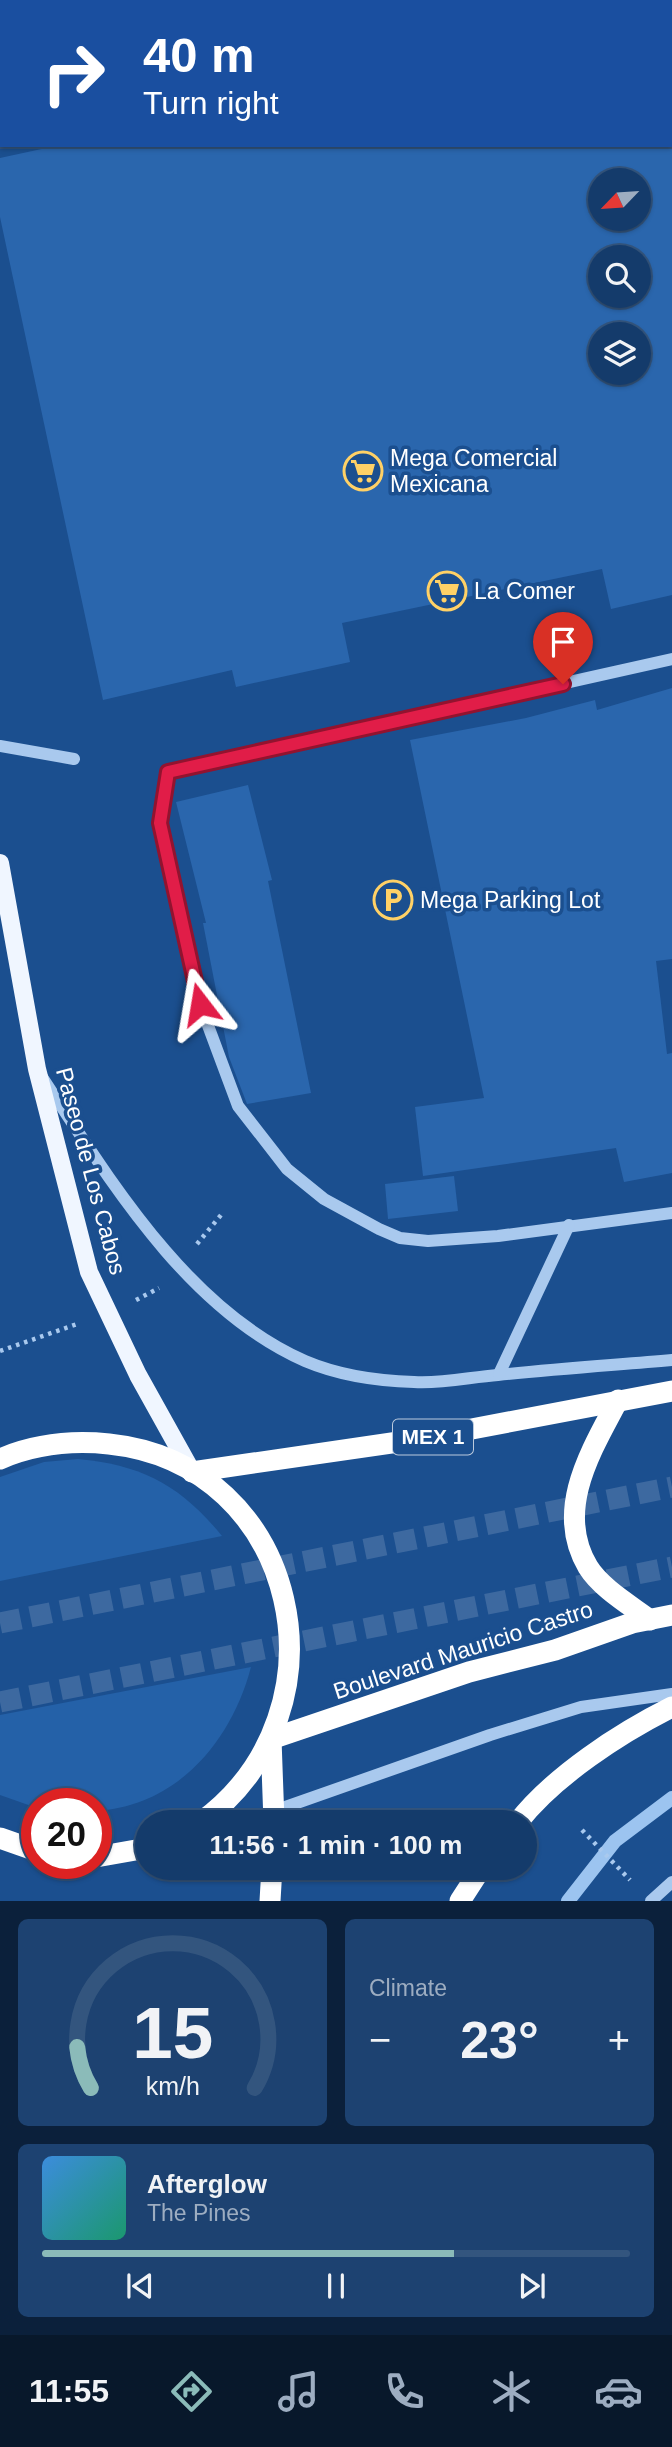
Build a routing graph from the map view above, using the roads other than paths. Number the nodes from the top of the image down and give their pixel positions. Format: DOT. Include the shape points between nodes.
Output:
graph roads {
  1 [pos="672,659"];
  2 [pos="0,746"];
  3 [pos="74,759"];
  4 [pos="0,863"];
  5 [pos="37,1069"];
  6 [pos="672,1213"];
  7 [pos="569,1226"];
  8 [pos="672,1360"];
  9 [pos="499,1374"];
  10 [pos="672,1391"];
  11 [pos="618,1401"];
  12 [pos="0,1459"];
  13 [pos="192,1472"];
  14 [pos="672,1615"];
  15 [pos="650,1620"];
  16 [pos="672,1694"];
  17 [pos="672,1707"];
  18 [pos="271,1740"];
  19 [pos="216,1810"];
  20 [pos="274,1810"];
  21 [pos="290,1810"];
  22 [pos="530,1810"];
  23 [pos="0,1838"];
  24 [pos="21,1845"];
  25 [pos="135,1850"];
  26 [pos="112,1854"];
  27 [pos="271,1880"];
  28 [pos="474,1880"];
  29 [pos="672,1882"];
  30 [pos="270,1901"];
  31 [pos="460,1901"];
  32 [pos="651,1901"];
  1 -- 7 [label="street" via="168,772 160,813 200,1004 238,1106 288,1168 324,1199 400,1238 428,1241"];
  2 -- 3 [label="street"];
  4 -- 5 [label="main road, Paseo de Los Cabos"];
  5 -- 9 [label="street" via="143,1225 233,1316 268,1341 306,1361 363,1377 416,1383"];
  5 -- 13 [label="main road, Paseo de Los Cabos" via="89,1272 138,1375"];
  6 -- 7 [label="street"];
  7 -- 9 [label="street"];
  8 -- 9 [label="street"];
  10 -- 11 [label="highway, MEX 1"];
  11 -- 13 [label="highway, MEX 1" via="419,1439"];
  11 -- 15 [label="highway" via="587,1458 576,1490 574,1525 589,1567"];
  12 -- 13 [label="highway" via="51,1443 88,1441 148,1452"];
  13 -- 18 [label="highway" via="242,1515 264,1546 280,1583 289,1622 291,1662 285,1701"];
  14 -- 15 [label="highway, Boulevard Mauricio Castro"];
  15 -- 18 [label="highway, Boulevard Mauricio Castro" via="469,1672"];
  16 -- 21 [label="street" via="581,1707 490,1735"];
  17 -- 22 [label="highway" via="559,1780"];
  18 -- 19 [label="highway" via="253,1770"];
  18 -- 20 [label="highway"];
  23 -- 24 [label="highway"];
  25 -- 26 [label="highway"];
  27 -- 30 [label="highway"];
  28 -- 31 [label="highway"];
  29 -- 32 [label="street"];
}
